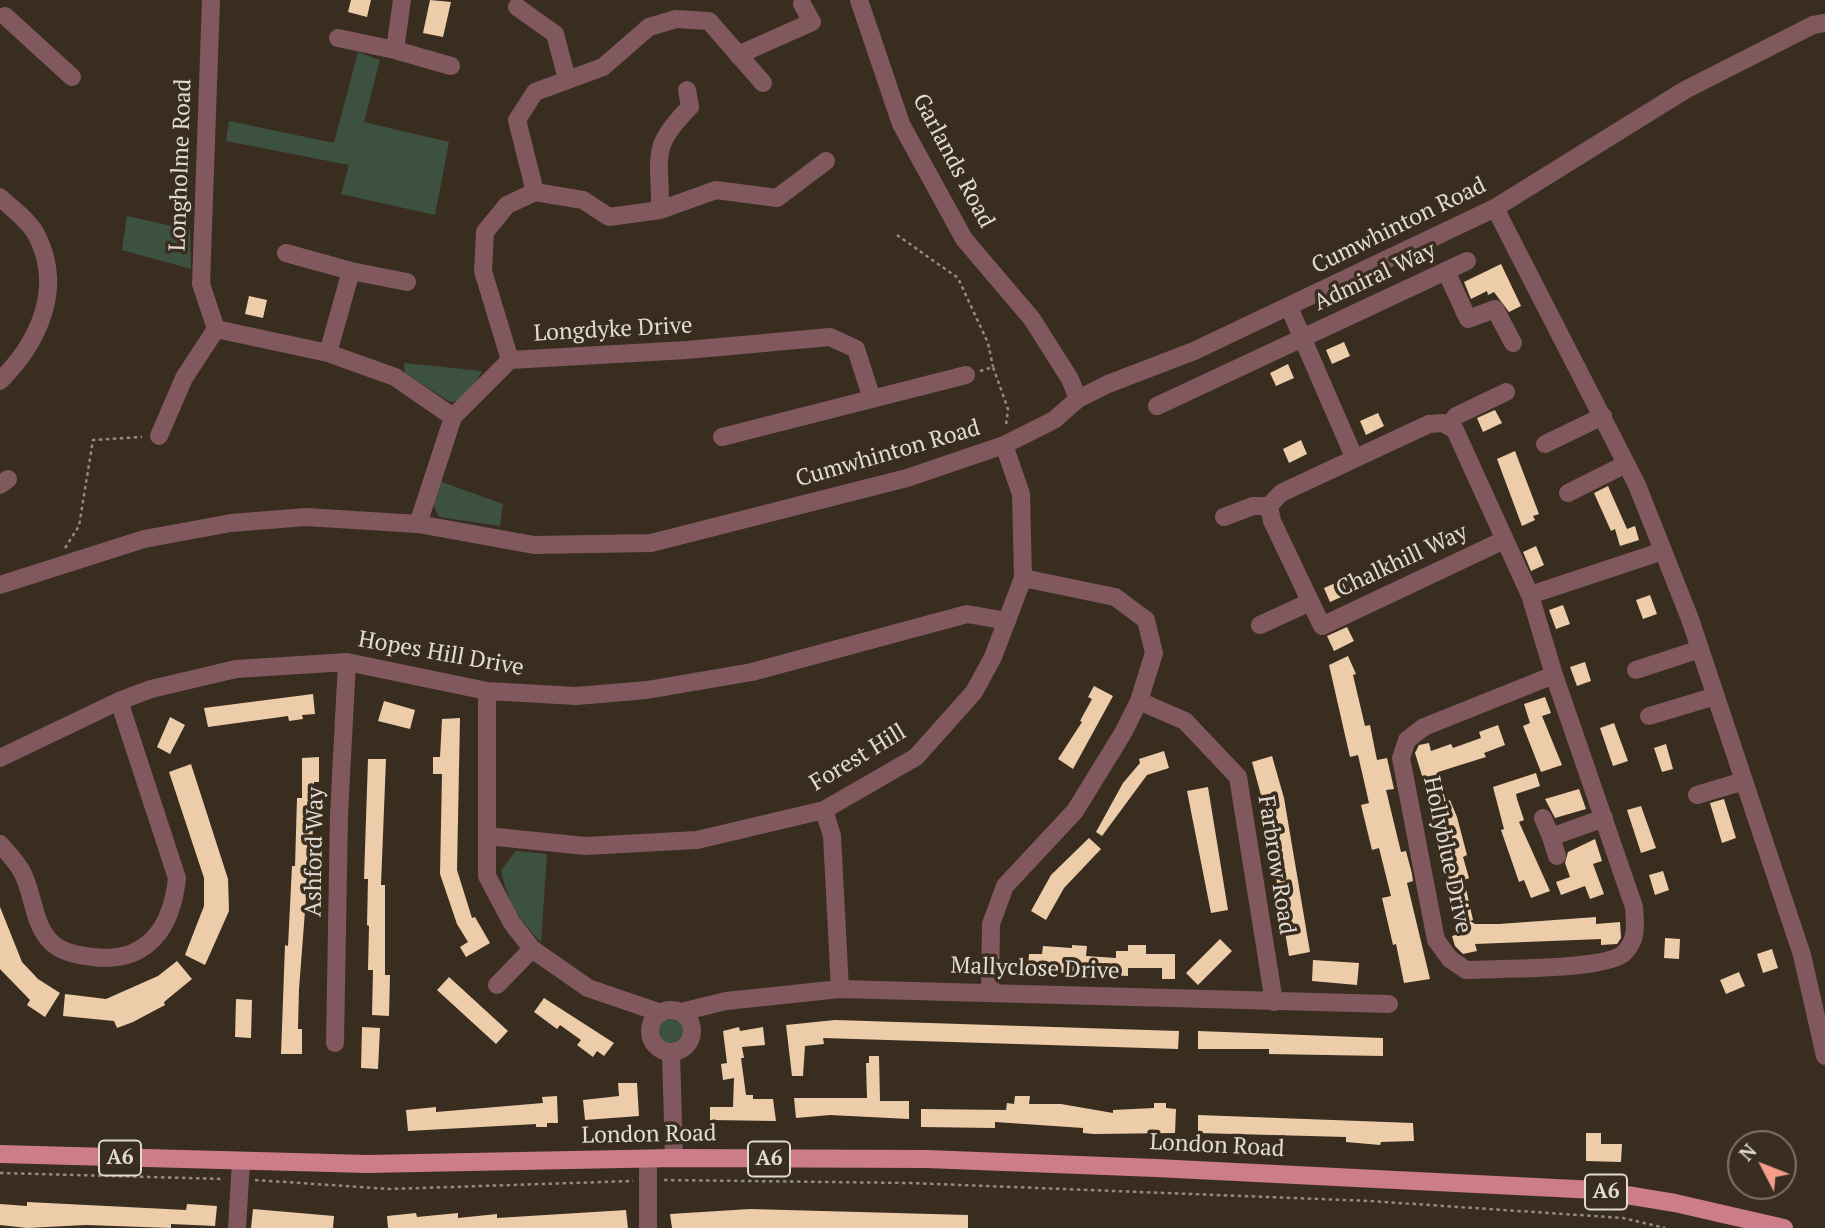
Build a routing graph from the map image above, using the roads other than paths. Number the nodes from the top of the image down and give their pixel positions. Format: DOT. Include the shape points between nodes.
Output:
graph roads {
  1 [pos="211,0"];
  2 [pos="402,0"];
  3 [pos="859,0"];
  4 [pos="802,4"];
  5 [pos="517,7"];
  6 [pos="6,14"];
  7 [pos="1825,23"];
  8 [pos="338,38"];
  9 [pos="395,50"];
  10 [pos="738,55"];
  11 [pos="451,66"];
  12 [pos="72,77"];
  13 [pos="567,79"];
  14 [pos="763,83"];
  15 [pos="687,90"];
  16 [pos="826,161"];
  17 [pos="535,192"];
  18 [pos="0,197"];
  19 [pos="1496,208"];
  20 [pos="660,210"];
  21 [pos="286,253"];
  22 [pos="1467,261"];
  23 [pos="351,271"];
  24 [pos="1446,271"];
  25 [pos="407,282"];
  26 [pos="1289,307"];
  27 [pos="216,329"];
  28 [pos="1303,338"];
  29 [pos="1513,343"];
  30 [pos="328,353"];
  31 [pos="510,360"];
  32 [pos="966,375"];
  33 [pos="0,381"];
  34 [pos="1506,392"];
  35 [pos="872,399"];
  36 [pos="1077,399"];
  37 [pos="1157,406"];
  38 [pos="1603,416"];
  39 [pos="453,417"];
  40 [pos="1448,426"];
  41 [pos="159,436"];
  42 [pos="722,437"];
  43 [pos="1545,444"];
  44 [pos="1004,445"];
  45 [pos="1354,457"];
  46 [pos="1626,464"];
  47 [pos="1568,493"];
  48 [pos="1269,506"];
  49 [pos="1224,517"];
  50 [pos="418,524"];
  51 [pos="1504,540"];
  52 [pos="1663,551"];
  53 [pos="1023,578"];
  54 [pos="0,585"];
  55 [pos="1530,595"];
  56 [pos="1310,602"];
  57 [pos="1007,621"];
  58 [pos="1260,625"];
  59 [pos="1700,649"];
  60 [pos="347,662"];
  61 [pos="1636,670"];
  62 [pos="1553,675"];
  63 [pos="487,691"];
  64 [pos="1716,696"];
  65 [pos="119,701"];
  66 [pos="1139,701"];
  67 [pos="1649,716"];
  68 [pos="0,758"];
  69 [pos="1744,781"];
  70 [pos="1697,796"];
  71 [pos="824,810"];
  72 [pos="1543,818"];
  73 [pos="1604,818"];
  74 [pos="487,836"];
  75 [pos="1551,837"];
  76 [pos="0,844"];
  77 [pos="1557,856"];
  78 [pos="532,949"];
  79 [pos="497,985"];
  80 [pos="840,989"];
  81 [pos="990,992"];
  82 [pos="1274,1002"];
  83 [pos="1389,1004"];
  84 [pos="661,1013"];
  85 [pos="681,1013"];
  86 [pos="335,1044"];
  87 [pos="671,1052"];
  88 [pos="1825,1056"];
  89 [pos="0,1154"];
  90 [pos="648,1158"];
  91 [pos="674,1158"];
  92 [pos="241,1161"];
  93 [pos="237,1228"];
  94 [pos="648,1228"];
  95 [pos="1784,1228"];
  1 -- 27 [label="street, Longholme Road" via="201,284"];
  2 -- 9 [label="street"];
  3 -- 36 [label="street, Garlands Road" via="907,136 964,239 1032,320 1070,379"];
  4 -- 10 [label="street" via="812,22"];
  5 -- 13 [label="street" via="555,34"];
  6 -- 12 [label="street"];
  7 -- 19 [label="street, Cumwhinton Road" via="1685,90"];
  8 -- 9 [label="street"];
  9 -- 11 [label="street"];
  10 -- 13 [label="street" via="709,21 676,19 649,27 603,67"];
  10 -- 14 [label="street"];
  13 -- 17 [label="street" via="535,92 517,120"];
  15 -- 20 [label="street" via="690,107 665,136 657,154"];
  16 -- 20 [label="street" via="777,198 716,190"];
  17 -- 20 [label="street" via="583,200 609,217"];
  17 -- 31 [label="street" via="506,205 485,232 483,271"];
  18 -- 33 [label="street" via="37,234 49,270 45,314 24,357"];
  19 -- 26 [label="street, Cumwhinton Road"];
  19 -- 38 [label="street"];
  21 -- 23 [label="street"];
  22 -- 24 [label="street, Admiral Way"];
  23 -- 25 [label="street"];
  23 -- 30 [label="street"];
  24 -- 28 [label="street, Admiral Way"];
  24 -- 29 [label="street" via="1468,319 1495,309"];
  26 -- 28 [label="street, Admiral Way"];
  26 -- 36 [label="street, Cumwhinton Road"];
  27 -- 30 [label="street"];
  27 -- 41 [label="street" via="184,378"];
  28 -- 37 [label="street, Admiral Way"];
  28 -- 45 [label="street, Admiral Way"];
  30 -- 39 [label="street" via="395,377"];
  31 -- 35 [label="street, Longdyke Drive" via="830,337 856,349"];
  31 -- 39 [label="street, Longdyke Drive"];
  32 -- 35 [label="street"];
  34 -- 40 [label="street" via="1456,416"];
  35 -- 42 [label="street"];
  36 -- 44 [label="street, Cumwhinton Road" via="1054,420"];
  38 -- 43 [label="street"];
  38 -- 46 [label="street"];
  39 -- 50 [label="street, Longdyke Drive"];
  40 -- 45 [label="street" via="1429,425"];
  40 -- 51 [label="street, Hollyblue Drive" via="1455,430"];
  44 -- 50 [label="street, Cumwhinton Road" via="907,478 650,543 534,545"];
  44 -- 53 [label="street, Forest Hill" via="1021,494"];
  45 -- 48 [label="street" via="1281,493"];
  46 -- 47 [label="street"];
  46 -- 52 [label="street"];
  48 -- 49 [label="street" via="1253,506"];
  48 -- 56 [label="street"];
  50 -- 54 [label="street, Cumwhinton Road" via="306,517 230,523 144,539"];
  51 -- 55 [label="street, Hollyblue Drive"];
  51 -- 56 [label="street, Chalkhill Way" via="1322,626"];
  52 -- 55 [label="street"];
  52 -- 59 [label="street"];
  53 -- 57 [label="street, Forest Hill"];
  53 -- 66 [label="street" via="1115,597 1146,620 1154,653"];
  55 -- 62 [label="street, Hollyblue Drive"];
  56 -- 58 [label="street"];
  57 -- 63 [label="street, Hopes Hill Drive" via="967,614 752,671 647,690 576,696"];
  57 -- 71 [label="street, Forest Hill" via="974,692 916,757"];
  59 -- 61 [label="street"];
  59 -- 64 [label="street"];
  60 -- 63 [label="street, Hopes Hill Drive"];
  60 -- 65 [label="street, Hopes Hill Drive" via="236,669 151,688"];
  60 -- 86 [label="street, Ashford Way"];
  62 -- 73 [label="street, Hollyblue Drive"];
  62 -- 73 [label="street, Hollyblue Drive" via="1424,727 1407,740 1401,758 1436,940 1450,959 1466,970 1600,965 1624,954 1636,934 1634,907"];
  63 -- 74 [label="street, Mallyclose Drive"];
  64 -- 67 [label="street"];
  64 -- 69 [label="street"];
  65 -- 68 [label="street, Hopes Hill Drive"];
  65 -- 76 [label="street" via="177,878 174,906 165,926 136,952 117,957 73,955 52,943 23,873"];
  66 -- 81 [label="street" via="1074,811 1005,886 991,924"];
  66 -- 82 [label="street, Farbrow Road" via="1185,721 1238,777"];
  69 -- 70 [label="street"];
  69 -- 88 [label="street" via="1802,955"];
  71 -- 74 [label="street, Forest Hill" via="697,840 585,846"];
  71 -- 80 [label="street" via="832,836"];
  72 -- 75 [label="street"];
  73 -- 75 [label="street"];
  74 -- 78 [label="street, Mallyclose Drive" via="487,876"];
  75 -- 77 [label="street"];
  78 -- 79 [label="street"];
  78 -- 84 [label="street, Mallyclose Drive" via="588,988"];
  80 -- 81 [label="street, Mallyclose Drive"];
  80 -- 85 [label="street, Mallyclose Drive" via="726,1001"];
  81 -- 82 [label="street, Mallyclose Drive"];
  82 -- 83 [label="street, Mallyclose Drive"];
  84 -- 85 [label="street, Mallyclose Drive"];
  84 -- 87 [label="street" via="651,1034 656,1045"];
  85 -- 87 [label="street" via="692,1026 691,1038 683,1048"];
  87 -- 91 [label="street"];
  89 -- 92 [label="main road, London Road / A6"];
  90 -- 91 [label="main road, London Road / A6"];
  90 -- 92 [label="main road, London Road / A6" via="367,1164"];
  90 -- 94 [label="street"];
  91 -- 95 [label="main road, London Road / A6" via="927,1159 1596,1190"];
  92 -- 93 [label="street"];
}
